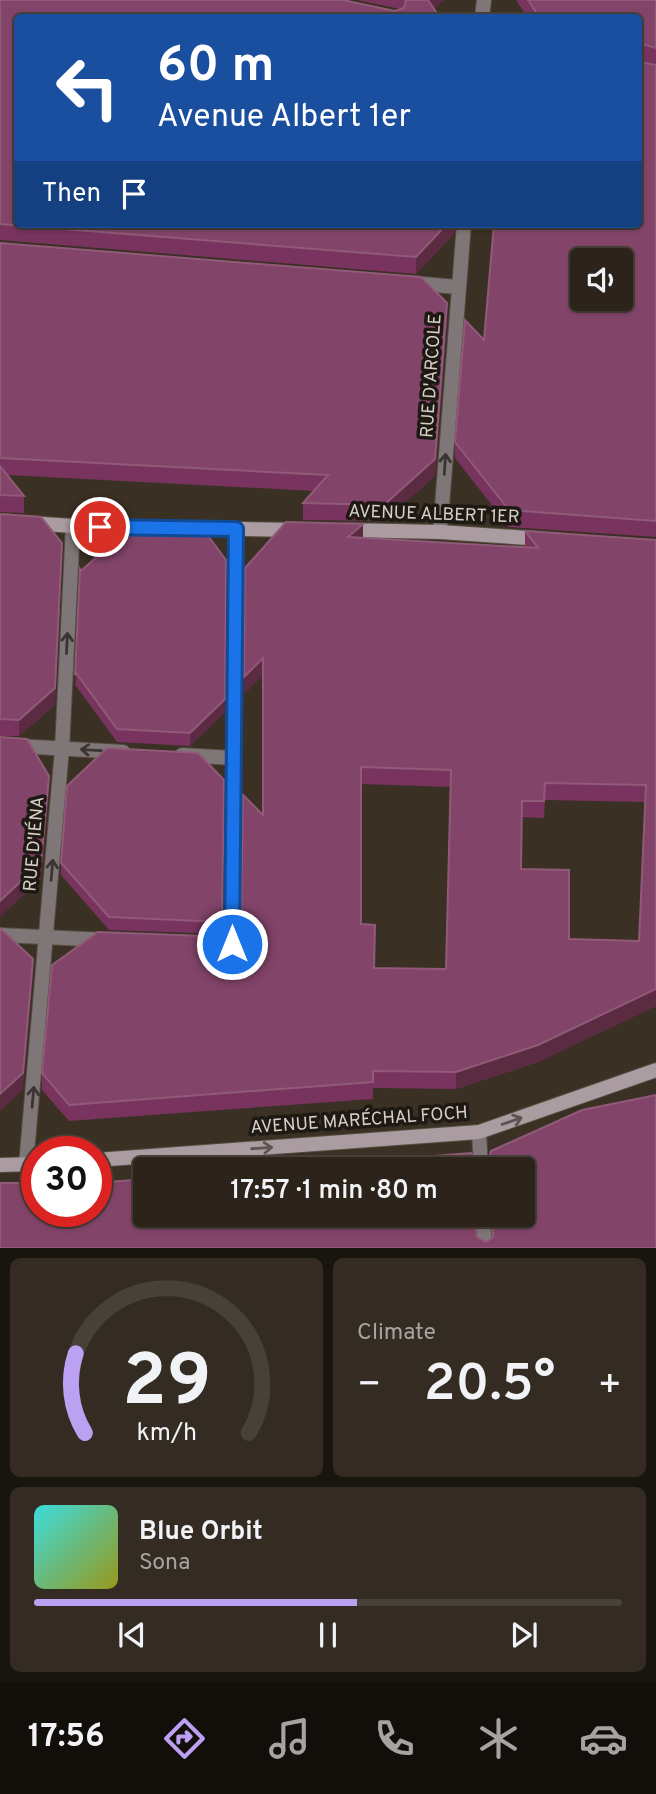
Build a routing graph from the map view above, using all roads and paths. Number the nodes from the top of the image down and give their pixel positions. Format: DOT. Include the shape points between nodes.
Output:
graph roads {
  1 [pos="464,228"];
  2 [pos="403,282"];
  3 [pos="458,287"];
  4 [pos="0,521"];
  5 [pos="73,526"];
  6 [pos="236,529"];
  7 [pos="440,532"];
  8 [pos="562,540"];
  9 [pos="0,746"];
  10 [pos="62,748"];
  11 [pos="141,753"];
  12 [pos="167,754"];
  13 [pos="233,758"];
  14 [pos="0,935"];
  15 [pos="47,938"];
  16 [pos="126,940"];
  17 [pos="205,943"];
  18 [pos="656,1070"];
  19 [pos="479,1132"];
  20 [pos="34,1136"];
  21 [pos="480,1157"];
  22 [pos="112,1159"];
  23 [pos="21,1164"];
  24 [pos="0,1165"];
  25 [pos="484,1227"];
  26 [pos="485,1248"];
  1 -- 3 [label="street, RUE D'ARCOLE"];
  2 -- 3 [label="street"];
  7 -- 3 [label="street, RUE D'ARCOLE, one-way"];
  4 -- 5 [label="street, AVENUE ALBERT 1ER"];
  5 -- 6 [label="street, AVENUE ALBERT 1ER"];
  10 -- 5 [label="street, RUE D'IÉNA, one-way"];
  6 -- 7 [label="street, AVENUE ALBERT 1ER"];
  6 -- 13 [label="street"];
  7 -- 8 [label="street, AVENUE ALBERT 1ER"];
  9 -- 10 [label="street"];
  11 -- 10 [label="street, one-way"];
  15 -- 10 [label="street, RUE D'IÉNA, one-way"];
  12 -- 13 [label="street"];
  13 -- 17 [label="street" via="232,944"];
  14 -- 15 [label="street"];
  15 -- 16 [label="street"];
  20 -- 15 [label="street, RUE D'IÉNA, one-way"];
  19 -- 18 [label="street, AVENUE MARÉCHAL FOCH, one-way"];
  19 -- 21 [label="street"];
  22 -- 19 [label="street, AVENUE MARÉCHAL FOCH, one-way"];
  23 -- 24 [label="street"];
  25 -- 26 [label="street"];
}
